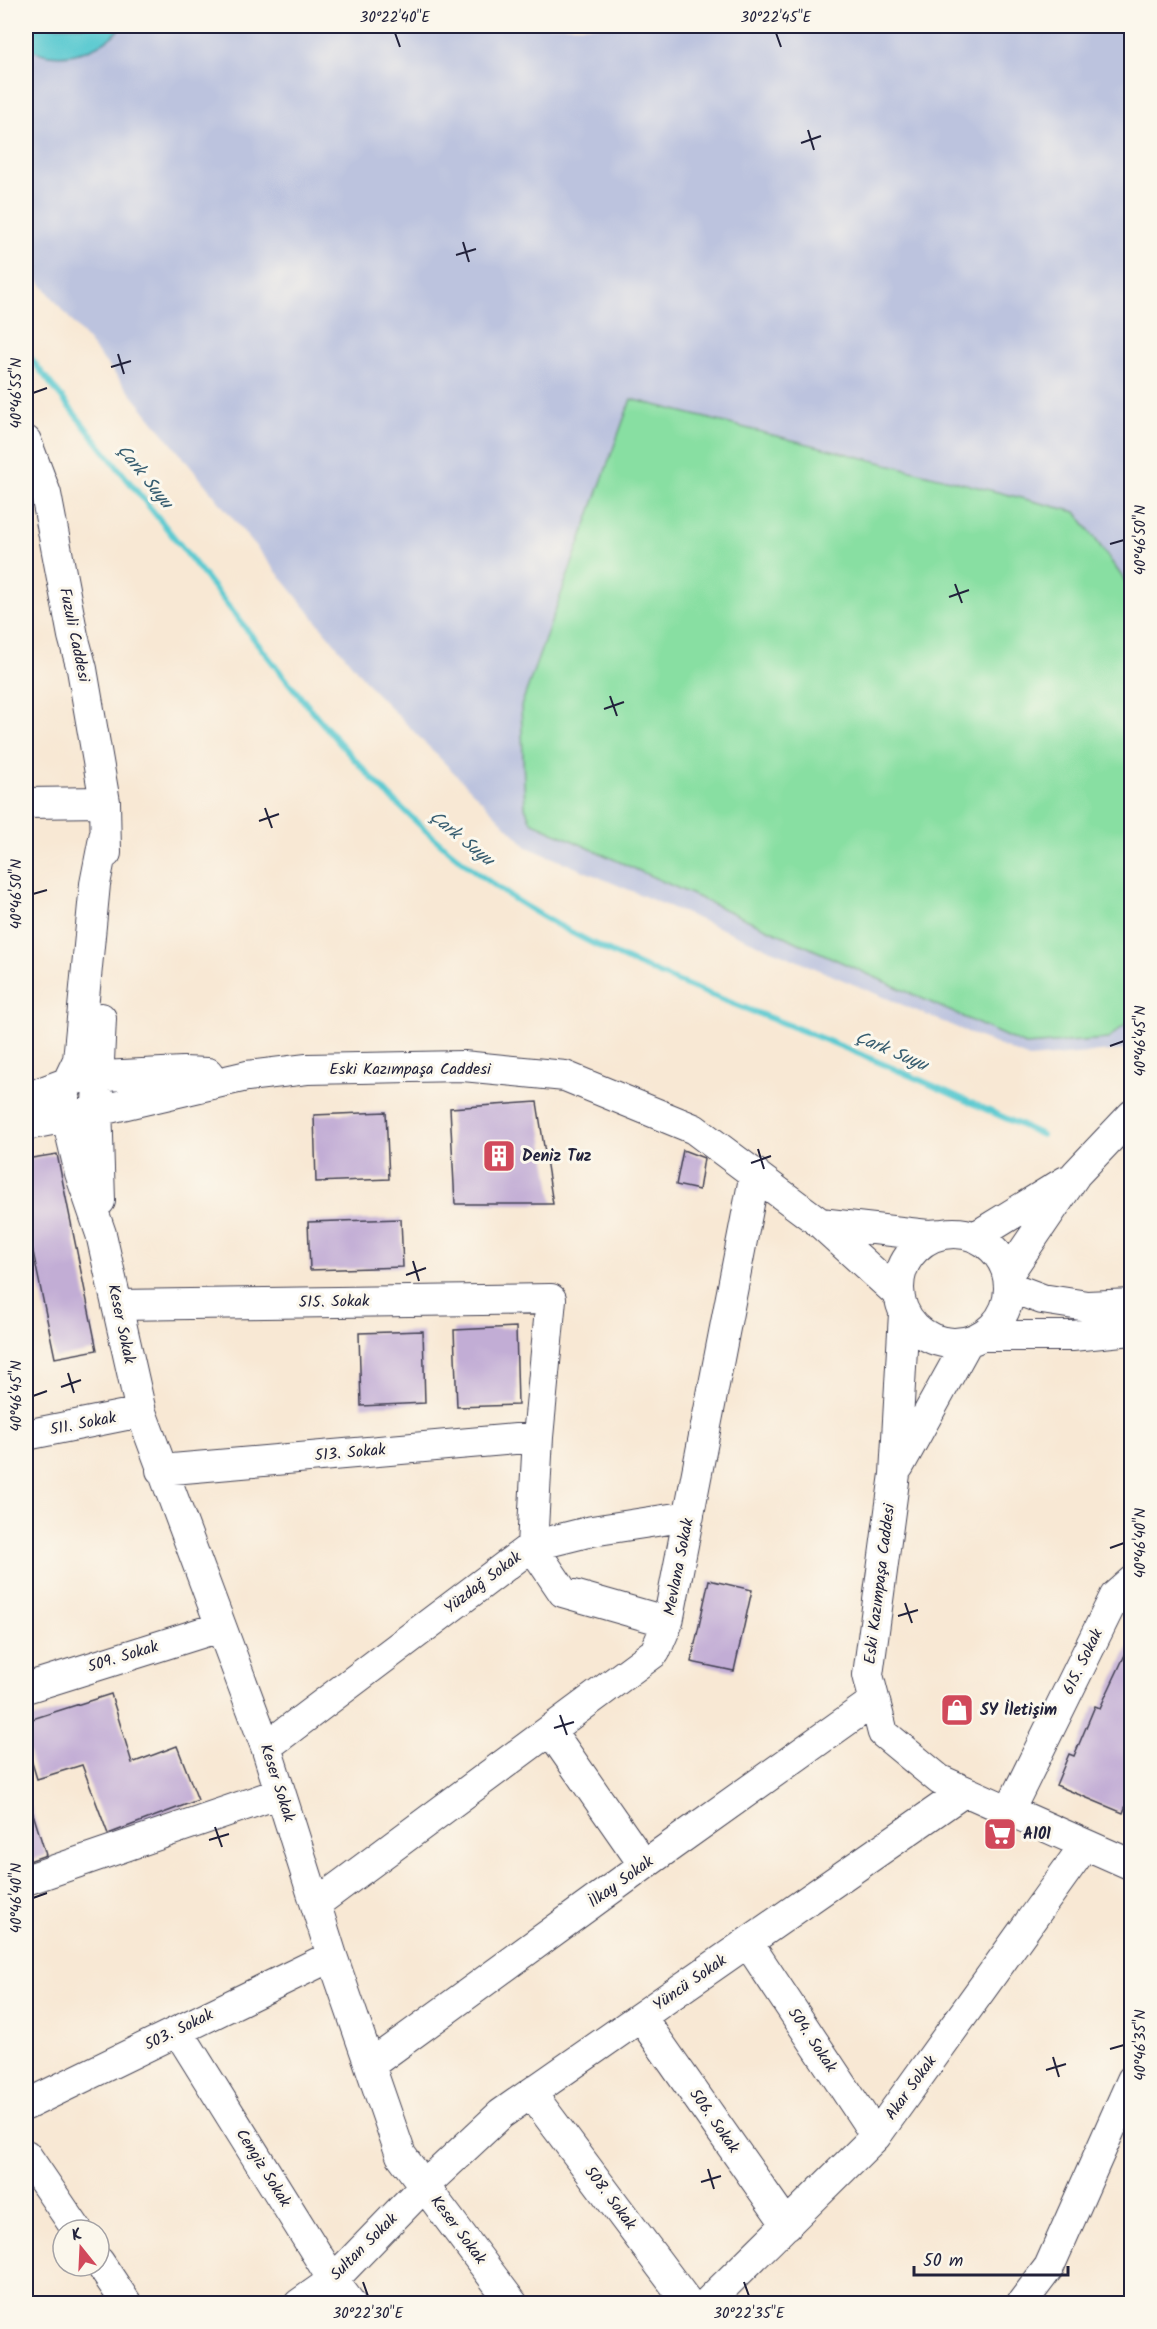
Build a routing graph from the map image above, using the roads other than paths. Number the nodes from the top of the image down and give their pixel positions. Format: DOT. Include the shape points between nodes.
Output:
graph roads {
  1 [pos="27,449"];
  2 [pos="105,802"];
  3 [pos="26,803"];
  4 [pos="105,833"];
  5 [pos="99,1076"];
  6 [pos="247,1076"];
  7 [pos="68,1081"];
  8 [pos="26,1098"];
  9 [pos="97,1111"];
  10 [pos="1131,1115"];
  11 [pos="66,1117"];
  12 [pos="26,1125"];
  13 [pos="755,1173"];
  14 [pos="1076,1174"];
  15 [pos="820,1223"];
  16 [pos="101,1234"];
  17 [pos="943,1234"];
  18 [pos="975,1237"];
  19 [pos="1009,1280"];
  20 [pos="551,1299"];
  21 [pos="902,1304"];
  22 [pos="1131,1304"];
  23 [pos="117,1305"];
  24 [pos="1131,1330"];
  25 [pos="975,1339"];
  26 [pos="141,1412"];
  27 [pos="26,1435"];
  28 [pos="538,1437"];
  29 [pos="161,1470"];
  30 [pos="895,1474"];
  31 [pos="689,1516"];
  32 [pos="532,1546"];
  33 [pos="1131,1581"];
  34 [pos="668,1622"];
  35 [pos="220,1627"];
  36 [pos="26,1688"];
  37 [pos="874,1701"];
  38 [pos="550,1730"];
  39 [pos="266,1748"];
  40 [pos="965,1791"];
  41 [pos="280,1793"];
  42 [pos="1009,1811"];
  43 [pos="1085,1845"];
  44 [pos="644,1865"];
  45 [pos="1131,1865"];
  46 [pos="26,1880"];
  47 [pos="317,1904"];
  48 [pos="748,1943"];
  49 [pos="332,1956"];
  50 [pos="641,2018"];
  51 [pos="178,2031"];
  52 [pos="370,2065"];
  53 [pos="1131,2080"];
  54 [pos="531,2093"];
  55 [pos="26,2105"];
  56 [pos="876,2136"];
  57 [pos="26,2156"];
  58 [pos="424,2186"];
  59 [pos="69,2218"];
  60 [pos="787,2225"];
  61 [pos="110,2278"];
  62 [pos="333,2280"];
  63 [pos="127,2304"];
  64 [pos="299,2304"];
  65 [pos="351,2304"];
  66 [pos="513,2304"];
  67 [pos="689,2304"];
  68 [pos="706,2304"];
  69 [pos="1021,2304"];
  1 -- 2 [label="street, Fuzuli Caddesi" via="46,494"];
  2 -- 3 [label="street"];
  2 -- 4 [label="street, Fuzuli Caddesi"];
  4 -- 5 [label="street" via="109,881"];
  4 -- 7 [label="street" via="95,884 78,1060"];
  5 -- 6 [label="street, Eski Kazımpaşa Caddesi" via="183,1072"];
  5 -- 7 [label="street, Eski Kazımpaşa Caddesi"];
  5 -- 9 [label="street"];
  6 -- 9 [label="street, Eski Kazımpaşa Caddesi"];
  6 -- 13 [label="street, Eski Kazımpaşa Caddesi" via="307,1069 464,1066 565,1076 694,1129"];
  7 -- 8 [label="street, Eski Kazımpaşa Caddesi"];
  7 -- 11 [label="street" via="64,1097"];
  9 -- 11 [label="street, Eski Kazımpaşa Caddesi"];
  9 -- 16 [label="street"];
  10 -- 14 [label="street"];
  11 -- 12 [label="street, Eski Kazımpaşa Caddesi"];
  11 -- 16 [label="street"];
  13 -- 15 [label="street, Eski Kazımpaşa Caddesi"];
  13 -- 31 [label="street, Mevlana Sokak"];
  14 -- 18 [label="street"];
  14 -- 19 [label="street"];
  15 -- 17 [label="street"];
  15 -- 21 [label="street, Eski Kazımpaşa Caddesi"];
  16 -- 23 [label="street, Keser Sokak"];
  17 -- 18 [label="street"];
  17 -- 21 [label="street" via="927,1240 905,1263 900,1279"];
  18 -- 19 [label="street" via="1001,1258"];
  19 -- 22 [label="street" via="1042,1299 1088,1306"];
  19 -- 25 [label="street" via="1007,1306 998,1323"];
  20 -- 23 [label="street, 515. Sokak"];
  20 -- 28 [label="street, Yüzdağ Sokak"];
  21 -- 25 [label="street" via="915,1328 931,1339 948,1344"];
  21 -- 30 [label="street, Eski Kazımpaşa Caddesi"];
  23 -- 26 [label="street, Keser Sokak"];
  24 -- 25 [label="street"];
  25 -- 30 [label="street, Eski Kazımpaşa Caddesi"];
  26 -- 27 [label="street, 511. Sokak"];
  26 -- 29 [label="street, Keser Sokak"];
  28 -- 29 [label="street, 513. Sokak"];
  28 -- 32 [label="street, Yüzdağ Sokak"];
  29 -- 35 [label="street, Keser Sokak"];
  30 -- 37 [label="street, Eski Kazımpaşa Caddesi" via="868,1675"];
  31 -- 32 [label="street" via="592,1531"];
  31 -- 34 [label="street, Mevlana Sokak"];
  32 -- 34 [label="street" via="563,1592"];
  32 -- 39 [label="street, Yüzdağ Sokak"];
  33 -- 42 [label="street, 615. Sokak" via="1115,1596"];
  34 -- 38 [label="street, Mevlana Sokak" via="655,1652"];
  35 -- 36 [label="street, 509. Sokak"];
  35 -- 39 [label="street, Keser Sokak"];
  37 -- 40 [label="street, Eski Kazımpaşa Caddesi" via="883,1733 940,1780"];
  37 -- 44 [label="street, İlkay Sokak"];
  38 -- 44 [label="street"];
  38 -- 47 [label="street, Mevlana Sokak"];
  39 -- 41 [label="street, Keser Sokak"];
  40 -- 42 [label="street, Eski Kazımpaşa Caddesi"];
  40 -- 48 [label="street, Yüncü Sokak"];
  41 -- 46 [label="street"];
  41 -- 47 [label="street, Keser Sokak"];
  42 -- 43 [label="street, Eski Kazımpaşa Caddesi"];
  43 -- 45 [label="street, Eski Kazımpaşa Caddesi"];
  43 -- 56 [label="street, Akar Sokak"];
  44 -- 52 [label="street, İlkay Sokak"];
  47 -- 49 [label="street, Keser Sokak"];
  48 -- 50 [label="street, Yüncü Sokak"];
  48 -- 56 [label="street, 504. Sokak"];
  49 -- 51 [label="street, 503. Sokak"];
  49 -- 52 [label="street, Keser Sokak"];
  50 -- 54 [label="street, Yüncü Sokak"];
  50 -- 60 [label="street, 506. Sokak"];
  51 -- 55 [label="street, 503. Sokak"];
  51 -- 62 [label="street, Cengiz Sokak"];
  52 -- 58 [label="street, Keser Sokak" via="401,2155"];
  53 -- 69 [label="street" via="1049,2267"];
  54 -- 58 [label="street, Yüncü Sokak" via="501,2114"];
  54 -- 67 [label="street, 508. Sokak"];
  56 -- 60 [label="street, Akar Sokak"];
  57 -- 59 [label="street"];
  58 -- 62 [label="street, Sultan Sokak"];
  58 -- 66 [label="street, Keser Sokak"];
  60 -- 68 [label="street, Akar Sokak"];
  61 -- 63 [label="street"];
  62 -- 64 [label="street, Sultan Sokak"];
  62 -- 65 [label="street, Cengiz Sokak"];
}
